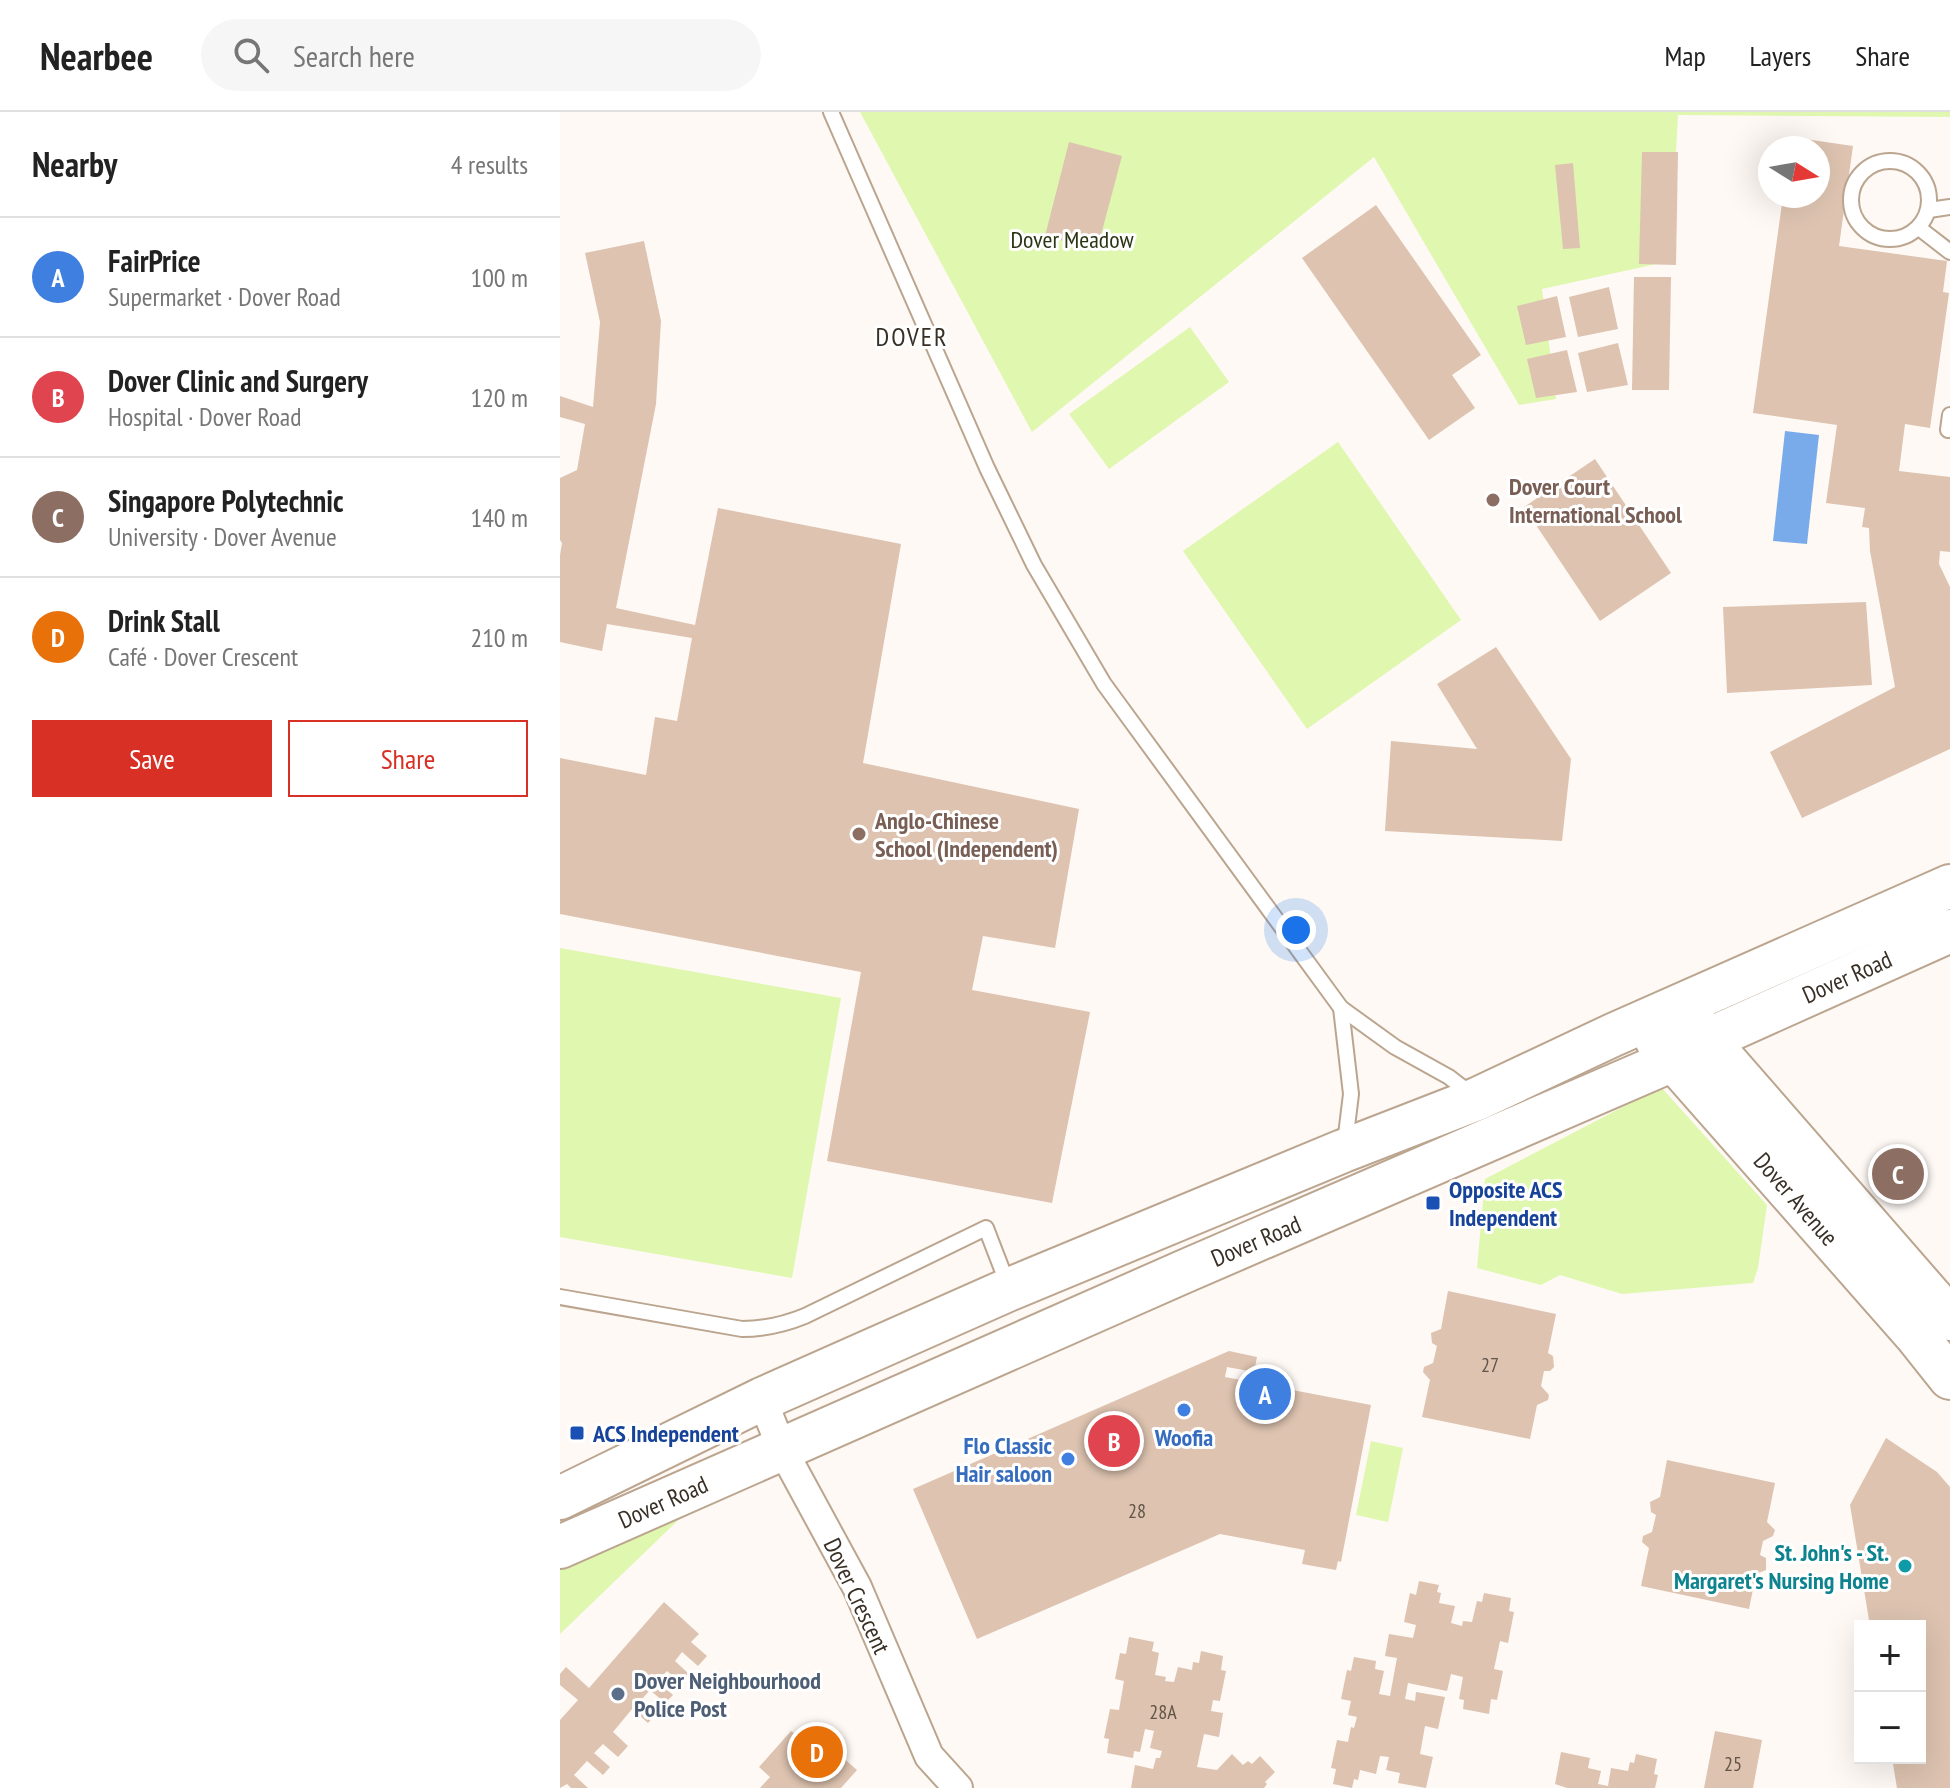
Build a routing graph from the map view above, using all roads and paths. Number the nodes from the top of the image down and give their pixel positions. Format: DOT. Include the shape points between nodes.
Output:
graph roads {
  1 [pos="831,112"];
  2 [pos="1950,207"];
  3 [pos="1929,210"];
  4 [pos="1919,228"];
  5 [pos="1950,252"];
  6 [pos="1950,415"];
  7 [pos="1948,430"];
  8 [pos="1950,886"];
  9 [pos="1950,931"];
  10 [pos="1681,1004"];
  11 [pos="1341,1008"];
  12 [pos="1641,1022"];
  13 [pos="1690,1050"];
  14 [pos="1477,1099"];
  15 [pos="1343,1151"];
  16 [pos="1010,1289"];
  17 [pos="560,1297"];
  18 [pos="1950,1319"];
  19 [pos="1950,1378"];
  20 [pos="762,1399"];
  21 [pos="782,1449"];
  22 [pos="560,1498"];
  23 [pos="560,1547"];
  24 [pos="958,1788"];
  1 -- 11 [label="lane" via="1034,565 1104,684"];
  2 -- 3 [label="lane"];
  3 -- 4 [label="lane"];
  3 -- 4 [label="lane" via="1929,189 1918,171 1900,161 1880,161 1862,172 1852,190 1852,211 1863,229 1881,239 1901,239"];
  4 -- 5 [label="lane"];
  6 -- 7 [label="lane"];
  8 -- 10 [label="street, Dover Road"];
  9 -- 13 [label="street, Dover Road"];
  10 -- 12 [label="street, Dover Road"];
  10 -- 13 [label="street, Dover Avenue"];
  11 -- 14 [label="lane"];
  11 -- 15 [label="lane" via="1351,1094"];
  12 -- 13 [label="street, Dover Avenue"];
  12 -- 14 [label="street, Dover Road"];
  13 -- 18 [label="street, Dover Avenue"];
  13 -- 19 [label="street, Dover Avenue"];
  13 -- 21 [label="street, Dover Road"];
  14 -- 15 [label="street, Dover Road"];
  15 -- 16 [label="street, Dover Road"];
  16 -- 17 [label="lane" via="986,1228 805,1316 761,1329"];
  16 -- 20 [label="street, Dover Road"];
  20 -- 21 [label="street, Dover Crescent"];
  20 -- 22 [label="street, Dover Road"];
  21 -- 23 [label="street, Dover Road"];
  21 -- 24 [label="street, Dover Crescent" via="857,1587 929,1756"];
}
